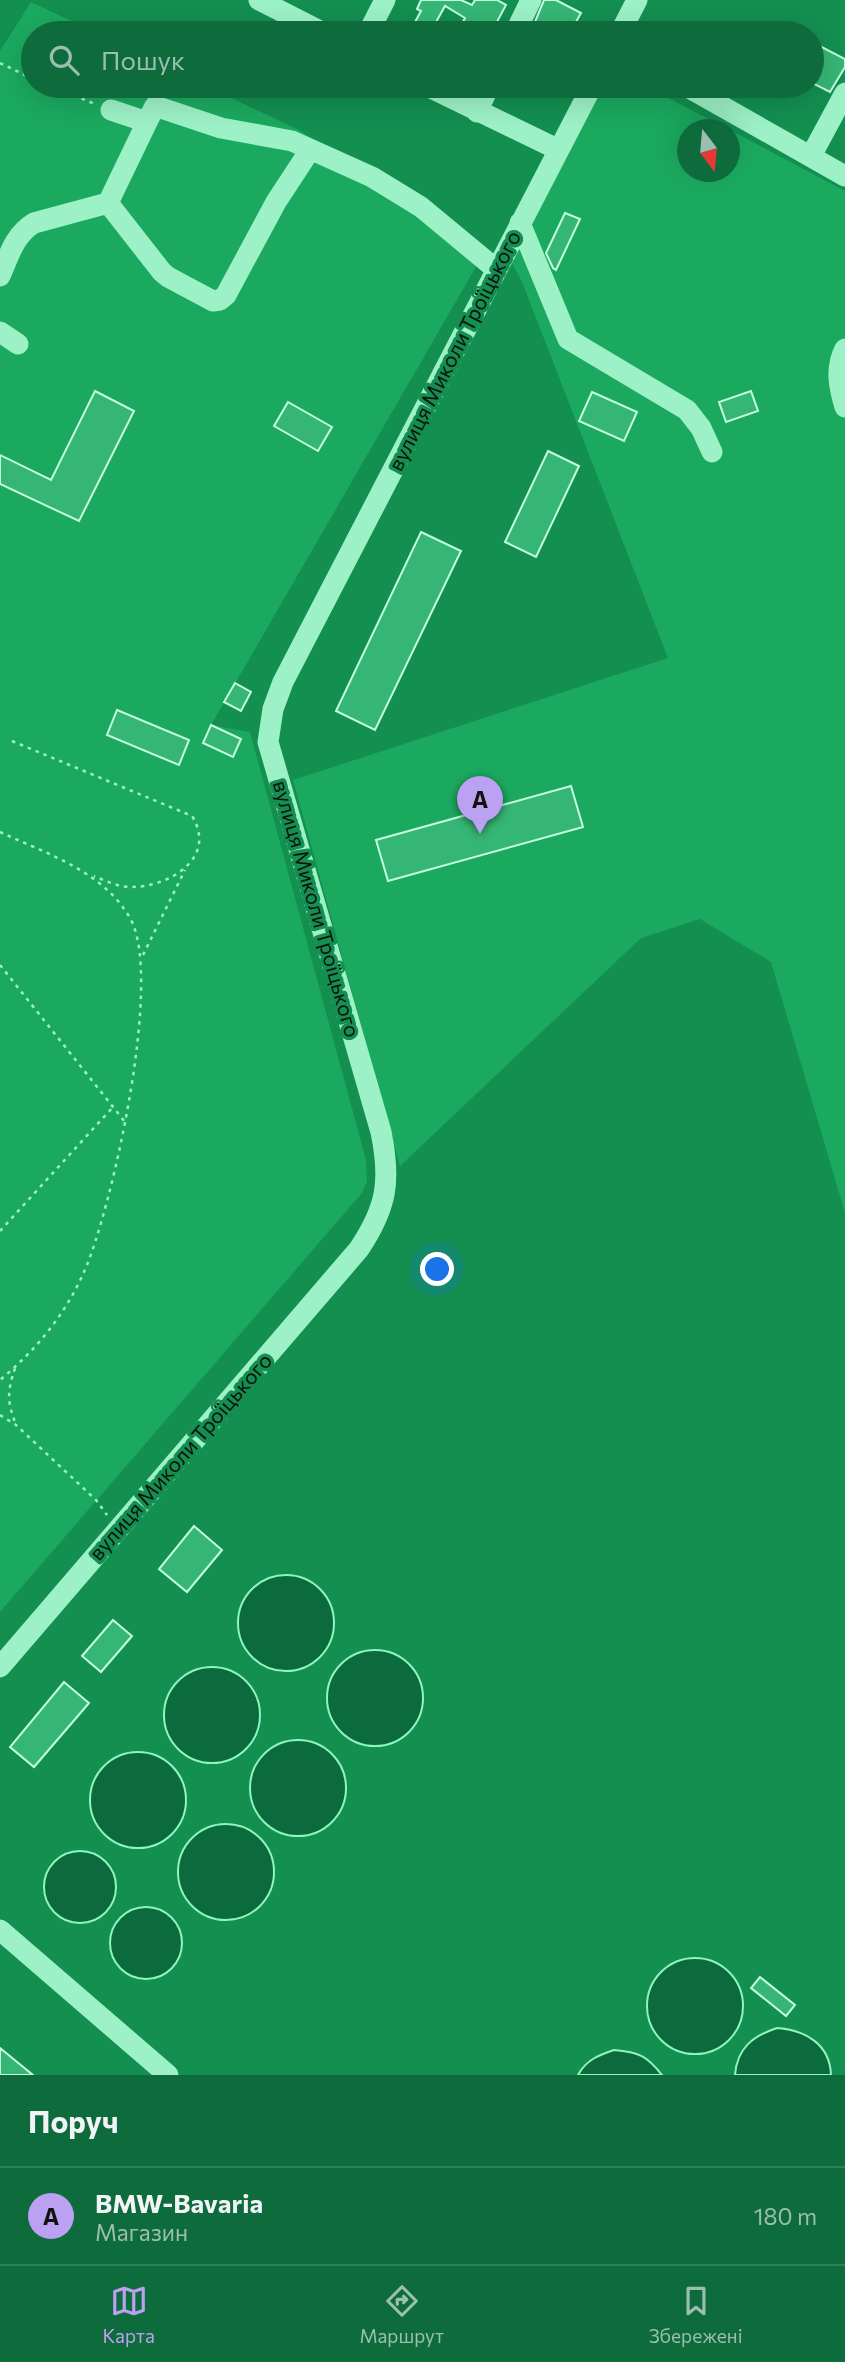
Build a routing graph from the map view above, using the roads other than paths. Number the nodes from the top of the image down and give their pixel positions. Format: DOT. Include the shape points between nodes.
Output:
graph roads {
  1 [pos="259,0"];
  2 [pos="385,0"];
  3 [pos="531,0"];
  4 [pos="637,0"];
  5 [pos="300,21"];
  6 [pos="374,21"];
  7 [pos="521,21"];
  8 [pos="626,21"];
  9 [pos="845,93"];
  10 [pos="451,98"];
  11 [pos="483,98"];
  12 [pos="585,98"];
  13 [pos="707,98"];
  14 [pos="111,110"];
  15 [pos="477,111"];
  16 [pos="147,122"];
  17 [pos="557,149"];
  18 [pos="310,150"];
  19 [pos="811,156"];
  20 [pos="845,176"];
  21 [pos="108,203"];
  22 [pos="520,223"];
  23 [pos="497,271"];
  24 [pos="0,276"];
  25 [pos="0,332"];
  26 [pos="19,344"];
  27 [pos="845,349"];
  28 [pos="845,407"];
  29 [pos="712,452"];
  30 [pos="0,1667"];
  31 [pos="0,1930"];
  32 [pos="168,2075"];
  1 -- 5 [label="street"];
  2 -- 6 [label="street"];
  3 -- 7 [label="street"];
  4 -- 8 [label="street"];
  9 -- 19 [label="street"];
  10 -- 15 [label="street"];
  11 -- 15 [label="street"];
  12 -- 17 [label="street, вулиця Миколи Троїцького"];
  13 -- 19 [label="street"];
  14 -- 16 [label="street"];
  15 -- 17 [label="street"];
  16 -- 18 [label="street" via="155,106 220,128 292,141"];
  16 -- 21 [label="street"];
  17 -- 22 [label="street, вулиця Миколи Троїцького"];
  18 -- 21 [label="street" via="220,300 213,301 168,277"];
  18 -- 23 [label="street" via="372,177 421,207"];
  19 -- 20 [label="street"];
  21 -- 24 [label="street" via="24,229"];
  22 -- 23 [label="street, вулиця Миколи Троїцького"];
  22 -- 29 [label="street" via="568,340 687,410"];
  23 -- 30 [label="street, вулиця Миколи Троїцького" via="283,682 268,742 381,1132 387,1163 379,1213 359,1249"];
  25 -- 26 [label="street"];
  27 -- 28 [label="street" via="838,379"];
  31 -- 32 [label="street"];
}
